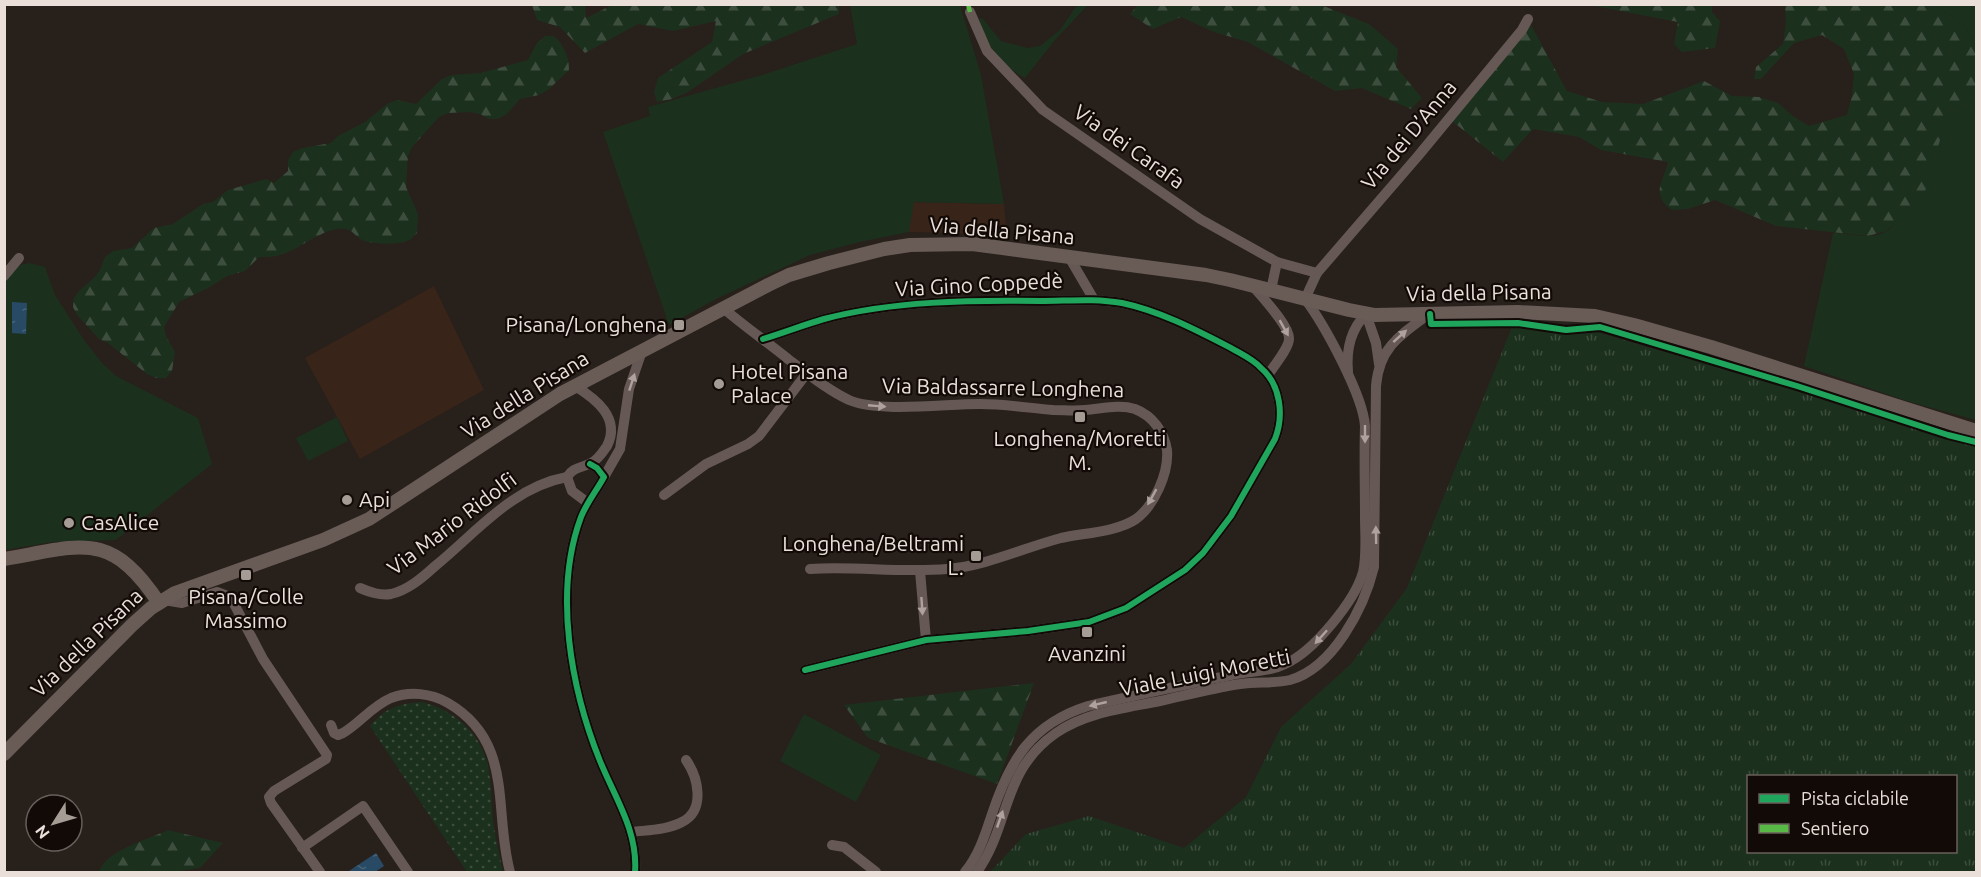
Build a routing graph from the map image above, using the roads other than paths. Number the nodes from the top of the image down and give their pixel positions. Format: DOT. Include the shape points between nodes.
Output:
graph roads {
  1 [pos="970,12"];
  2 [pos="1528,19"];
  3 [pos="1069,257"];
  4 [pos="19,258"];
  5 [pos="1277,262"];
  6 [pos="1317,273"];
  7 [pos="4,276"];
  8 [pos="1252,285"];
  9 [pos="1271,290"];
  10 [pos="1093,298"];
  11 [pos="1305,299"];
  12 [pos="723,308"];
  13 [pos="1366,314"];
  14 [pos="1430,314"];
  15 [pos="763,339"];
  16 [pos="642,351"];
  17 [pos="1379,366"];
  18 [pos="807,373"];
  19 [pos="1268,375"];
  20 [pos="1348,378"];
  21 [pos="575,386"];
  22 [pos="626,407"];
  23 [pos="605,410"];
  24 [pos="1977,431"];
  25 [pos="591,464"];
  26 [pos="567,477"];
  27 [pos="604,477"];
  28 [pos="664,495"];
  29 [pos="588,503"];
  30 [pos="4,559"];
  31 [pos="810,569"];
  32 [pos="920,571"];
  33 [pos="360,588"];
  34 [pos="161,602"];
  35 [pos="1339,614"];
  36 [pos="926,640"];
  37 [pos="805,669"];
  38 [pos="1288,681"];
  39 [pos="331,725"];
  40 [pos="4,754"];
  41 [pos="686,760"];
  42 [pos="632,832"];
  43 [pos="832,845"];
  44 [pos="303,848"];
  45 [pos="320,873"];
  46 [pos="408,873"];
  47 [pos="510,873"];
  48 [pos="635,873"];
  49 [pos="876,873"];
  50 [pos="965,873"];
  51 [pos="977,873"];
  1 -- 5 [label="street, Via dei Carafa" via="987,51 1043,110 1200,219"];
  2 -- 6 [label="street, Via dei D’Anna"];
  3 -- 8 [label="main road, Via della Pisana"];
  3 -- 10 [label="street"];
  3 -- 12 [label="main road, Via della Pisana" via="972,244 910,245 789,275"];
  4 -- 7 [label="street"];
  5 -- 6 [label="street, Via dei Carafa"];
  5 -- 9 [label="street"];
  6 -- 11 [label="street, Via dei D’Anna"];
  8 -- 9 [label="main road, Via della Pisana"];
  8 -- 19 [label="street, one-way" via="1289,336"];
  9 -- 11 [label="main road, Via della Pisana"];
  10 -- 15 [label="street, Via Gino Coppedè" via="915,305 824,319"];
  10 -- 19 [label="street, Via Gino Coppedè" via="1157,313 1239,353"];
  11 -- 13 [label="main road, Via della Pisana"];
  11 -- 20 [label="street, Viale Luigi Moretti"];
  12 -- 15 [label="street, Via Baldassarre Longhena"];
  12 -- 16 [label="main road, Via della Pisana"];
  13 -- 14 [label="main road, Via della Pisana"];
  13 -- 17 [label="street, Viale Luigi Moretti" via="1377,343"];
  13 -- 20 [label="street, Viale Luigi Moretti" via="1355,327 1349,345"];
  17 -- 14 [label="street, Viale Luigi Moretti, one-way" via="1399,336"];
  14 -- 24 [label="main road, Via della Pisana" via="1550,313 1608,318"];
  15 -- 18 [label="street, Via Baldassarre Longhena"];
  16 -- 21 [label="main road, Via della Pisana"];
  22 -- 16 [label="street, one-way"];
  38 -- 17 [label="street, Viale Luigi Moretti, one-way" via="1310,670 1331,652 1371,581 1376,555"];
  18 -- 28 [label="street" via="759,436 706,464"];
  18 -- 32 [label="street, Via Baldassarre Longhena, one-way" via="849,400 869,405 992,404 1075,411 1125,407 1148,416 1161,431 1167,450 1165,471 1149,505 1132,521 968,566"];
  19 -- 36 [label="street" via="1280,404 1275,439 1225,525 1191,565 1133,604 1095,620 1028,631"];
  20 -- 35 [label="street, Viale Luigi Moretti, one-way" via="1365,422 1365,544 1359,581"];
  21 -- 23 [label="street"];
  21 -- 34 [label="main road, Via della Pisana" via="359,525 183,590"];
  22 -- 23 [label="street"];
  22 -- 27 [label="street" via="620,449"];
  23 -- 25 [label="street" via="610,437"];
  25 -- 26 [label="street" via="573,470"];
  25 -- 27 [label="street"];
  26 -- 29 [label="street" via="572,491"];
  26 -- 33 [label="street, Via Mario Ridolfi" via="525,492 405,588 385,595"];
  27 -- 29 [label="street"];
  29 -- 42 [label="street" via="575,535 569,565 571,649 591,737"];
  30 -- 34 [label="main road" via="75,547 100,550 130,567"];
  31 -- 32 [label="street, Via Baldassarre Longhena"];
  32 -- 36 [label="street, one-way"];
  34 -- 40 [label="main road, Via della Pisana" via="124,633"];
  34 -- 44 [label="street" via="182,603 217,592 232,600 263,659 327,755 269,797"];
  35 -- 38 [label="street" via="1342,627 1335,638"];
  35 -- 50 [label="street, Viale Luigi Moretti, one-way" via="1313,645 1286,664 1089,706 1048,725 1011,765 980,847"];
  36 -- 37 [label="street"];
  51 -- 38 [label="street, Viale Luigi Moretti, one-way" via="1022,768 1034,752 1064,727 1100,714 1232,686"];
  39 -- 47 [label="street" via="334,733 343,733 381,703 408,694 431,696 454,707 473,723 493,755"];
  41 -- 42 [label="street" via="698,788 690,817 670,826"];
  42 -- 48 [label="street"];
  43 -- 49 [label="street" via="844,847"];
  44 -- 45 [label="street"];
  44 -- 46 [label="street" via="363,806"];
}
